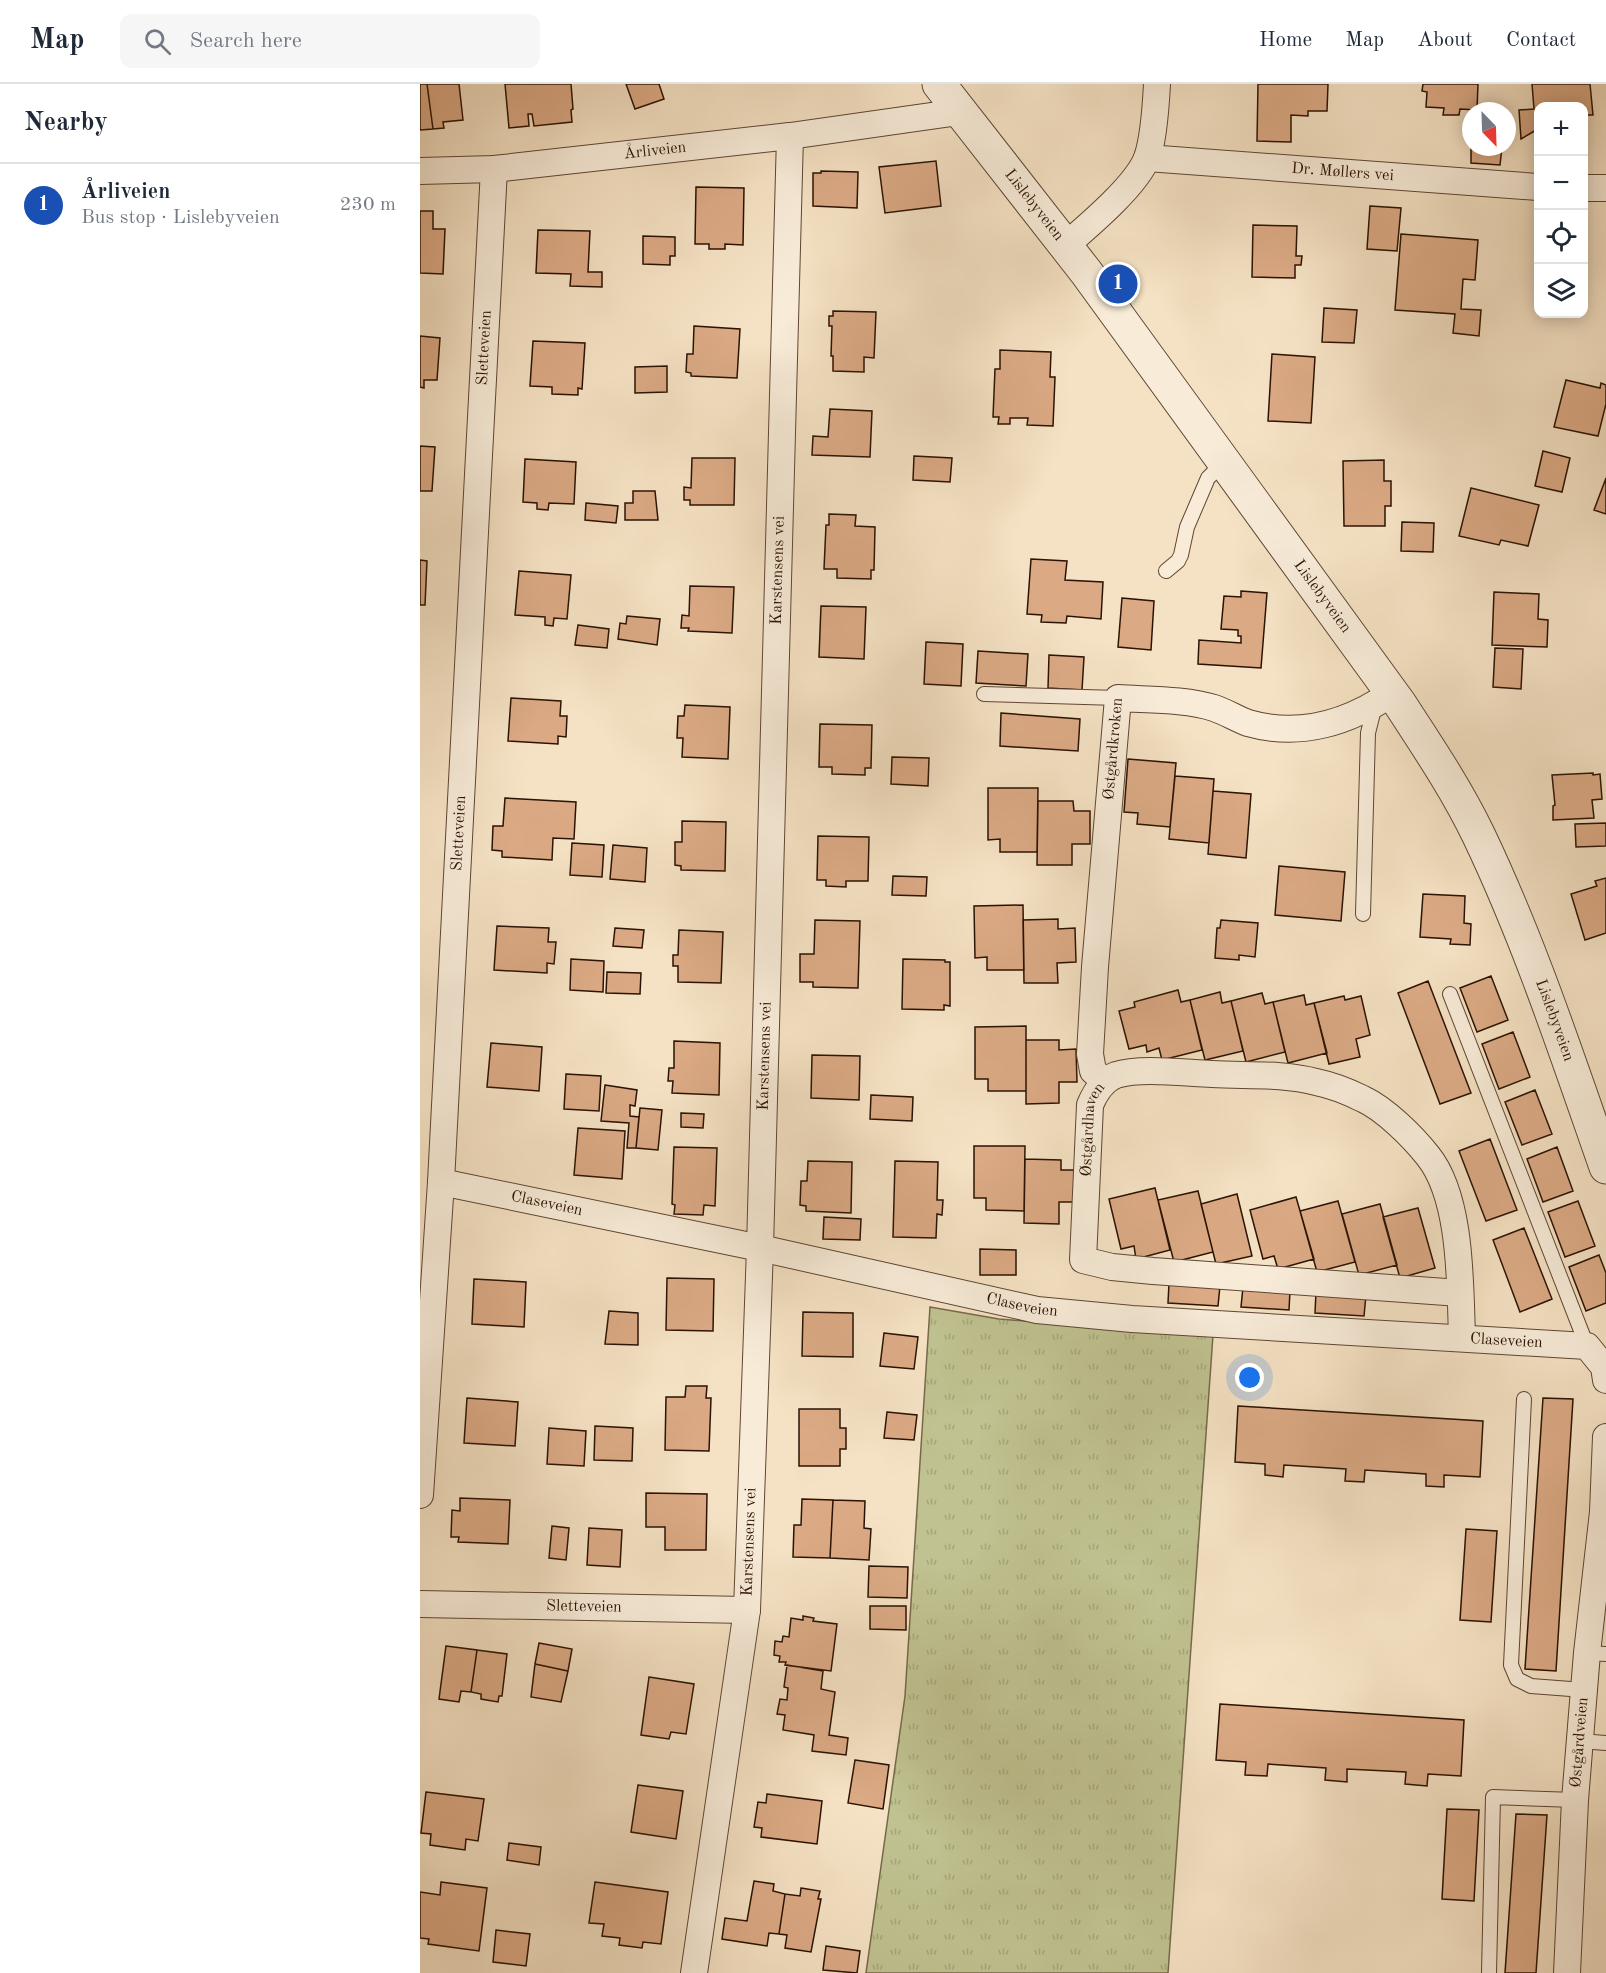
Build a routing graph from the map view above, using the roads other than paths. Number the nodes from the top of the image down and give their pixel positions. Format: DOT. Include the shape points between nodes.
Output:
graph roads {
  1 [pos="939,84"];
  2 [pos="1156,84"];
  3 [pos="959,112"];
  4 [pos="790,136"];
  5 [pos="1147,158"];
  6 [pos="494,169"];
  7 [pos="420,171"];
  8 [pos="1534,187"];
  9 [pos="1588,188"];
  10 [pos="1606,188"];
  11 [pos="1065,246"];
  12 [pos="1224,462"];
  13 [pos="1166,571"];
  14 [pos="984,694"];
  15 [pos="1118,698"];
  16 [pos="1384,699"];
  17 [pos="1363,914"];
  18 [pos="1450,994"];
  19 [pos="1105,1081"];
  20 [pos="1606,1167"];
  21 [pos="441,1182"];
  22 [pos="760,1248"];
  23 [pos="1460,1293"];
  24 [pos="1462,1338"];
  25 [pos="1587,1346"];
  26 [pos="1605,1374"];
  27 [pos="1524,1399"];
  28 [pos="1606,1437"];
  29 [pos="420,1496"];
  30 [pos="1605,1512"];
  31 [pos="420,1604"];
  32 [pos="747,1610"];
  33 [pos="1596,1653"];
  34 [pos="1584,1690"];
  35 [pos="1580,1741"];
  36 [pos="1606,1743"];
  37 [pos="1575,1800"];
  38 [pos="694,1973"];
  39 [pos="1489,1973"];
  40 [pos="1567,1973"];
  1 -- 3 [label="street, Lislebyveien"];
  2 -- 5 [label="street"];
  3 -- 4 [label="street, Årliveien"];
  3 -- 11 [label="street, Lislebyveien"];
  4 -- 6 [label="street, Årliveien"];
  4 -- 22 [label="street, Karstensens vei"];
  5 -- 8 [label="street, Dr. Møllers vei"];
  5 -- 11 [label="street" via="1096,220"];
  6 -- 7 [label="street, Årliveien"];
  6 -- 21 [label="street, Sletteveien"];
  9 -- 10 [label="street"];
  11 -- 12 [label="street, Lislebyveien"];
  12 -- 13 [label="lane" via="1208,477 1187,528 1181,555"];
  12 -- 16 [label="street, Lislebyveien"];
  14 -- 15 [label="lane"];
  15 -- 16 [label="street, Østgårdkroken" via="1213,708 1276,728 1330,725"];
  15 -- 19 [label="street, Østgårdkroken" via="1090,1054 1093,1071"];
  16 -- 17 [label="lane" via="1368,733"];
  16 -- 20 [label="street, Lislebyveien" via="1446,777 1479,834 1525,940"];
  18 -- 25 [label="lane"];
  19 -- 23 [label="street, Østgårdhaven" via="1124,1074 1158,1072 1291,1078 1317,1082 1369,1102 1429,1156 1436,1168 1453,1215"];
  19 -- 23 [label="street, Østgårdhaven" via="1090,1105 1083,1260 1153,1271"];
  21 -- 22 [label="street, Claseveien"];
  21 -- 29 [label="street, Sletteveien"];
  22 -- 24 [label="street, Claseveien" via="1037,1310"];
  22 -- 32 [label="street, Karstensens vei"];
  23 -- 24 [label="street, Østgårdhaven"];
  24 -- 25 [label="street, Claseveien"];
  25 -- 26 [label="street"];
  27 -- 34 [label="lane" via="1511,1665 1517,1679 1531,1686"];
  28 -- 30 [label="street, Østgårdveien"];
  30 -- 33 [label="street, Østgårdveien"];
  31 -- 32 [label="street, Sletteveien"];
  32 -- 38 [label="street, Karstensens vei"];
  33 -- 34 [label="street, Østgårdveien"];
  34 -- 35 [label="street, Østgårdveien"];
  35 -- 36 [label="lane"];
  35 -- 37 [label="street, Østgårdveien"];
  37 -- 39 [label="lane" via="1493,1797"];
  37 -- 40 [label="street, Østgårdveien"];
}
